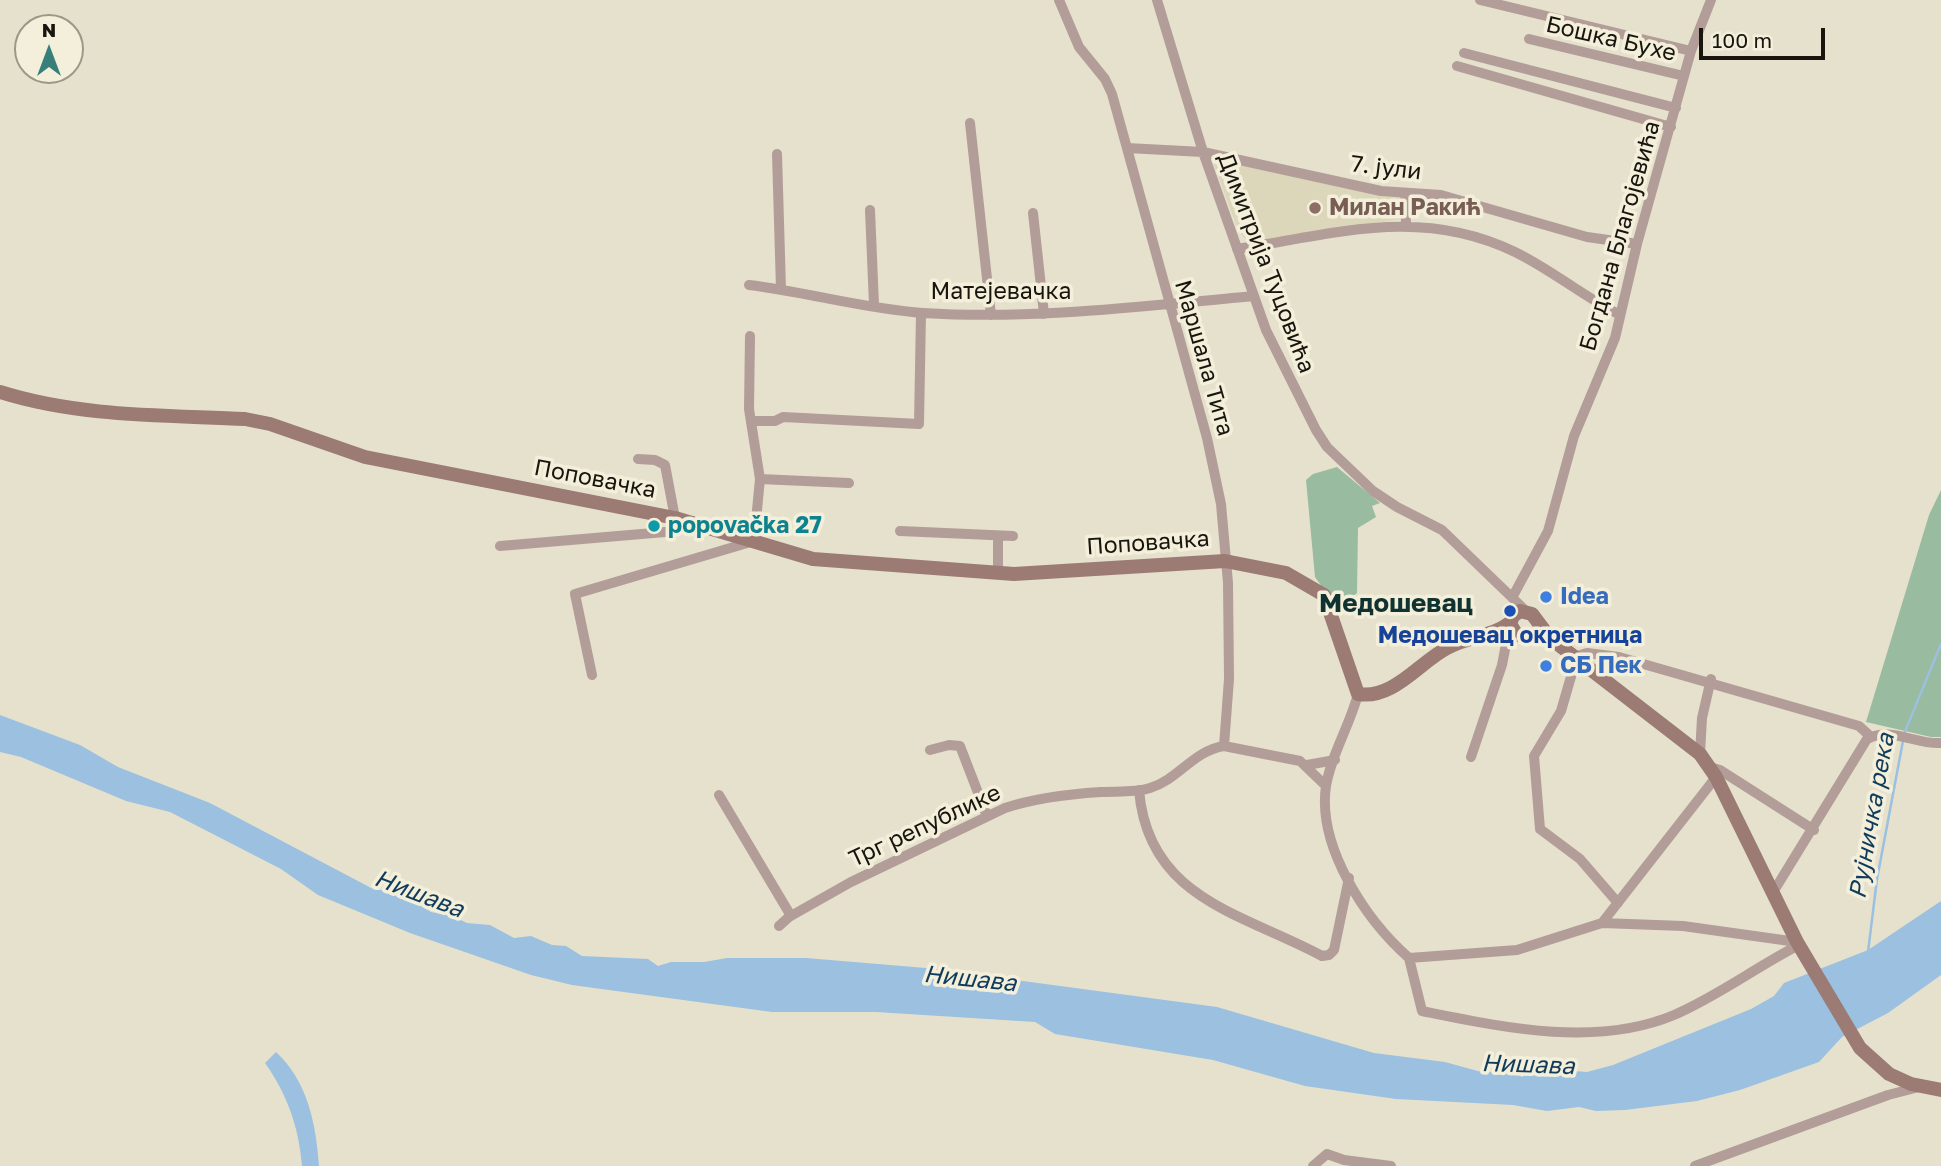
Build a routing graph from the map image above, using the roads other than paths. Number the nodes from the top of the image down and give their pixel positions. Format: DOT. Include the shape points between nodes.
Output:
graph roads {
  1 [pos="1059,0"];
  2 [pos="1157,0"];
  3 [pos="1480,0"];
  4 [pos="1711,0"];
  5 [pos="1529,39"];
  6 [pos="1691,51"];
  7 [pos="1464,53"];
  8 [pos="1457,66"];
  9 [pos="1684,76"];
  10 [pos="1676,108"];
  11 [pos="970,123"];
  12 [pos="1671,127"];
  13 [pos="1127,148"];
  14 [pos="1203,152"];
  15 [pos="776,153"];
  16 [pos="1405,193"];
  17 [pos="870,210"];
  18 [pos="1033,213"];
  19 [pos="1406,224"];
  20 [pos="1637,244"];
  21 [pos="1237,249"];
  22 [pos="749,285"];
  23 [pos="781,289"];
  24 [pos="1254,296"];
  25 [pos="1168,304"];
  26 [pos="874,305"];
  27 [pos="921,313"];
  28 [pos="1044,314"];
  29 [pos="991,315"];
  30 [pos="1620,315"];
  31 [pos="750,336"];
  32 [pos="0,392"];
  33 [pos="751,421"];
  34 [pos="638,459"];
  35 [pos="760,479"];
  36 [pos="849,483"];
  37 [pos="680,519"];
  38 [pos="901,531"];
  39 [pos="998,536"];
  40 [pos="1013,536"];
  41 [pos="754,541"];
  42 [pos="500,546"];
  43 [pos="1226,561"];
  44 [pos="998,573"];
  45 [pos="1517,620"];
  46 [pos="1577,656"];
  47 [pos="592,675"];
  48 [pos="1710,680"];
  49 [pos="1358,694"];
  50 [pos="1871,737"];
  51 [pos="1941,743"];
  52 [pos="1224,746"];
  53 [pos="930,750"];
  54 [pos="1700,754"];
  55 [pos="1471,757"];
  56 [pos="1335,760"];
  57 [pos="1307,765"];
  58 [pos="1713,772"];
  59 [pos="1326,786"];
  60 [pos="1139,790"];
  61 [pos="719,795"];
  62 [pos="987,816"];
  63 [pos="1814,830"];
  64 [pos="1349,878"];
  65 [pos="1771,894"];
  66 [pos="1618,903"];
  67 [pos="791,916"];
  68 [pos="1602,923"];
  69 [pos="779,926"];
  70 [pos="1798,944"];
  71 [pos="1409,958"];
  72 [pos="1889,1074"];
  73 [pos="1922,1087"];
  74 [pos="1941,1090"];
  75 [pos="1888,1095"];
  76 [pos="1313,1166"];
  77 [pos="1391,1166"];
  78 [pos="1695,1166"];
  1 -- 13 [label="street, Маршала Тита" via="1079,47 1112,94"];
  2 -- 14 [label="street, Димитрија Туцовића"];
  3 -- 6 [label="street"];
  4 -- 6 [label="street, Богдана Благојевића"];
  5 -- 9 [label="street, Бошка Бухе"];
  6 -- 9 [label="street, Богдана Благојевића"];
  7 -- 10 [label="street"];
  8 -- 12 [label="street"];
  9 -- 10 [label="street, Богдана Благојевића"];
  10 -- 12 [label="street, Богдана Благојевића"];
  11 -- 29 [label="street"];
  12 -- 20 [label="street, Богдана Благојевића"];
  13 -- 14 [label="street, 7. јули"];
  13 -- 25 [label="street, Маршала Тита"];
  14 -- 16 [label="street, 7. јули"];
  14 -- 21 [label="street, Димитрија Туцовића"];
  15 -- 23 [label="street"];
  16 -- 19 [label="street"];
  16 -- 20 [label="street, 7. јули" via="1441,195 1587,237"];
  17 -- 26 [label="street"];
  18 -- 28 [label="street"];
  19 -- 21 [label="street"];
  19 -- 30 [label="street" via="1458,231 1512,250"];
  20 -- 30 [label="street, Богдана Благојевића"];
  21 -- 24 [label="street, Димитрија Туцовића"];
  22 -- 23 [label="street, Матејевачка"];
  23 -- 26 [label="street, Матејевачка"];
  24 -- 25 [label="street, Матејевачка"];
  24 -- 45 [label="street, Димитрија Туцовића" via="1296,395 1327,447 1386,500 1442,530 1477,566"];
  25 -- 28 [label="street, Матејевачка"];
  25 -- 43 [label="street, Маршала Тита" via="1213,465"];
  26 -- 27 [label="street, Матејевачка"];
  27 -- 29 [label="street, Матејевачка"];
  27 -- 33 [label="street" via="919,424 783,417"];
  28 -- 29 [label="street, Матејевачка"];
  30 -- 45 [label="street, Богдана Благојевића" via="1574,436"];
  31 -- 33 [label="street"];
  32 -- 37 [label="street, Поповачка" via="78,411 245,419 365,457"];
  33 -- 35 [label="street"];
  34 -- 37 [label="street" via="665,465"];
  35 -- 36 [label="street"];
  35 -- 41 [label="street"];
  37 -- 41 [label="street, Поповачка"];
  37 -- 42 [label="street" via="677,531"];
  38 -- 39 [label="street"];
  39 -- 40 [label="street"];
  39 -- 44 [label="street"];
  41 -- 44 [label="street, Поповачка" via="813,559"];
  41 -- 47 [label="street" via="575,594"];
  43 -- 44 [label="street, Поповачка"];
  43 -- 49 [label="street, Поповачка" via="1286,573 1324,595"];
  43 -- 52 [label="street, Маршала Тита" via="1229,679"];
  45 -- 46 [label="street"];
  45 -- 49 [label="street" via="1448,647 1380,692"];
  45 -- 55 [label="street, Богдана Благојевића"];
  46 -- 48 [label="street" via="1604,654"];
  46 -- 54 [label="street"];
  46 -- 66 [label="street" via="1561,711 1534,756 1540,829 1580,859"];
  48 -- 50 [label="street" via="1859,726"];
  48 -- 54 [label="street"];
  49 -- 56 [label="street"];
  50 -- 51 [label="street" via="1884,734"];
  50 -- 63 [label="street" via="1861,746"];
  52 -- 57 [label="street"];
  52 -- 60 [label="street, Трг републике" via="1202,752 1157,785"];
  53 -- 62 [label="street" via="960,746"];
  54 -- 58 [label="street"];
  56 -- 57 [label="street"];
  56 -- 59 [label="street"];
  57 -- 59 [label="street"];
  58 -- 63 [label="street" via="1720,770"];
  58 -- 65 [label="street"];
  58 -- 66 [label="street"];
  59 -- 64 [label="street" via="1328,830"];
  60 -- 62 [label="street, Трг републике" via="1033,801"];
  60 -- 64 [label="street" via="1144,823 1170,871 1220,910 1322,956 1334,950"];
  61 -- 67 [label="street"];
  62 -- 67 [label="street, Трг републике"];
  63 -- 65 [label="street"];
  64 -- 71 [label="street" via="1376,926"];
  65 -- 70 [label="street"];
  66 -- 68 [label="street"];
  67 -- 69 [label="street, Трг републике"];
  68 -- 70 [label="street" via="1683,926"];
  68 -- 71 [label="street" via="1517,950"];
  70 -- 71 [label="street" via="1742,981 1674,1015 1632,1028 1600,1031 1537,1030 1422,1011"];
  70 -- 72 [label="street" via="1860,1048"];
  72 -- 73 [label="street"];
  72 -- 75 [label="street"];
  73 -- 74 [label="street"];
  73 -- 75 [label="street"];
  75 -- 78 [label="street"];
  76 -- 77 [label="street" via="1327,1154"];
}
